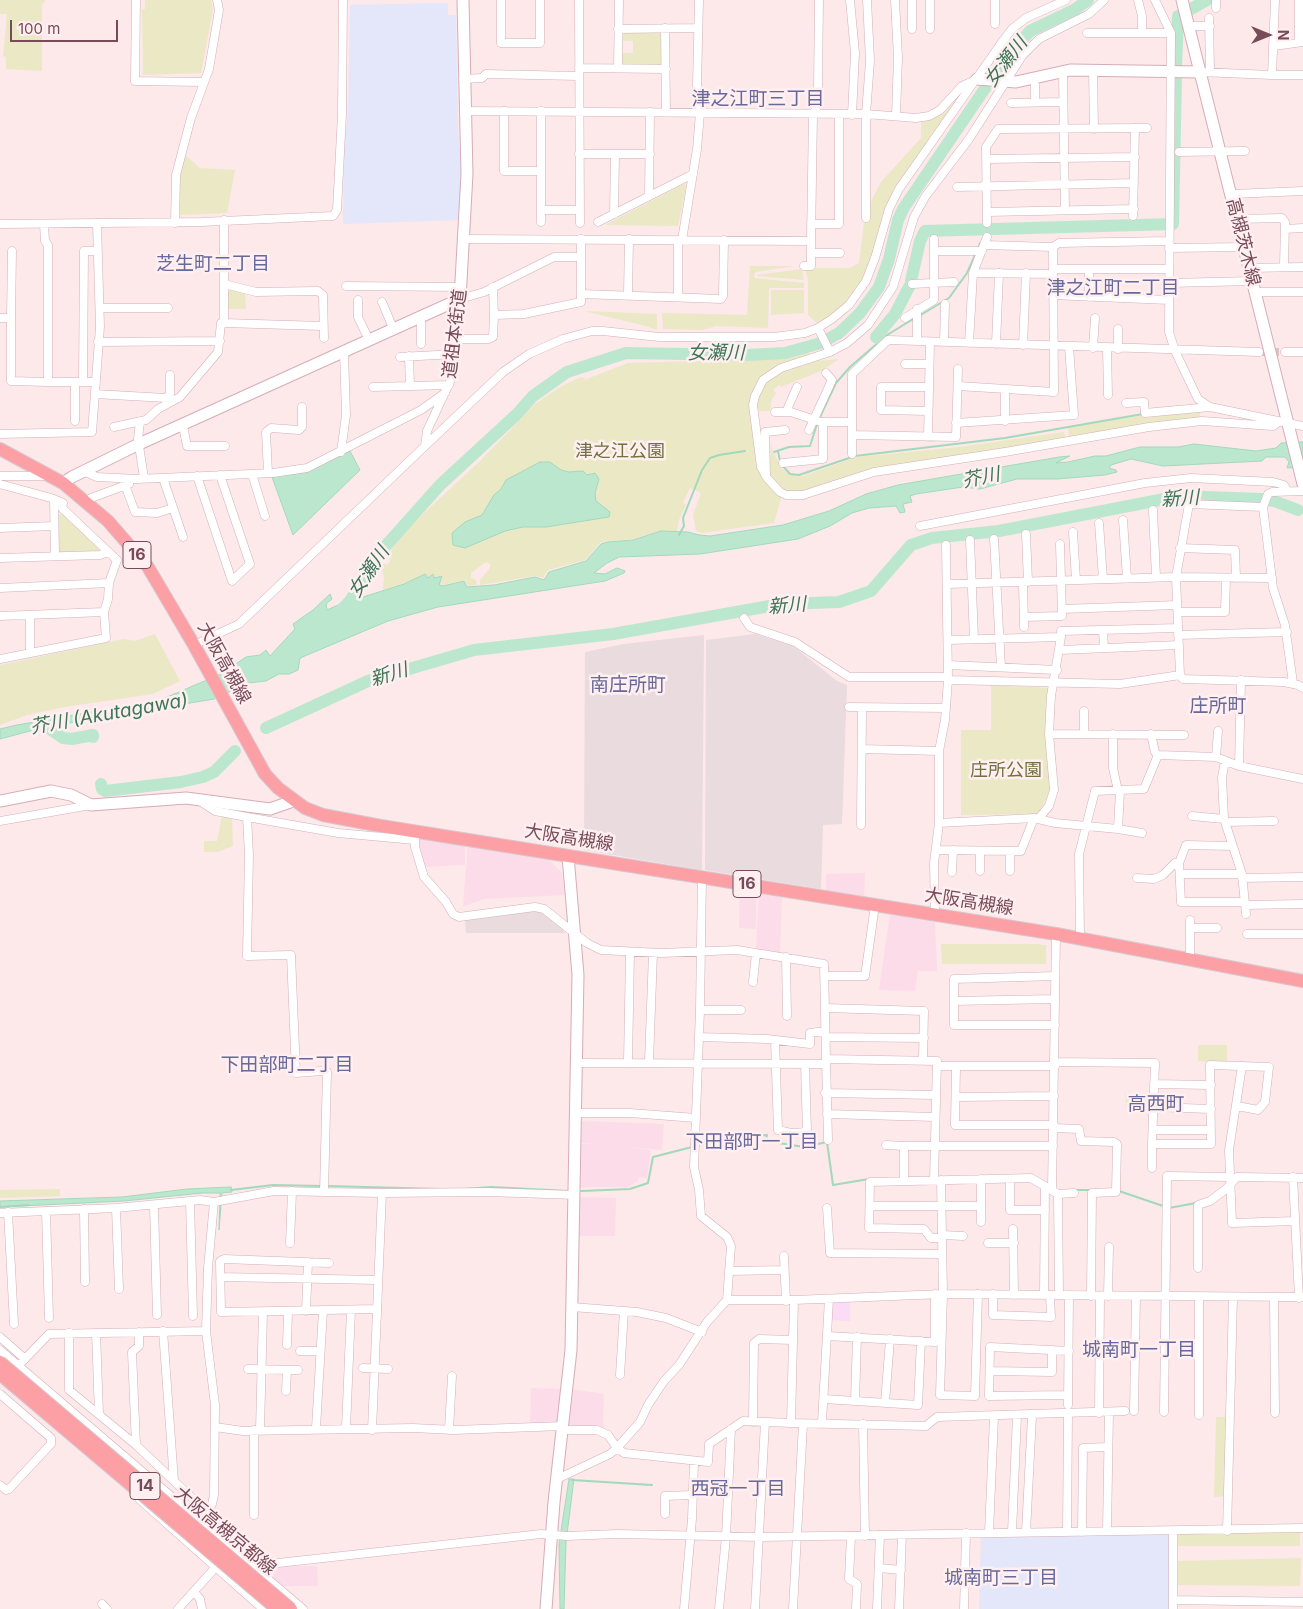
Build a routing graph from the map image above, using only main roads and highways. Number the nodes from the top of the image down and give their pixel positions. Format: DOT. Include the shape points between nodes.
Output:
graph roads {
  1 [pos="0,449"];
  2 [pos="1303,981"];
  3 [pos="0,1362"];
  4 [pos="1,1381"];
  5 [pos="277,1609"];
  6 [pos="291,1609"];
  1 -- 2 [label="main road, 大阪高槻線 / 16" via="63,483 108,521 148,567 265,774 293,801 323,815 415,836 568,856 1056,934"];
  3 -- 6 [label="main road, 大阪高槻京都線 / 14, bridge"];
  4 -- 5 [label="main road, 大阪高槻京都線 / 14, bridge"];
}
